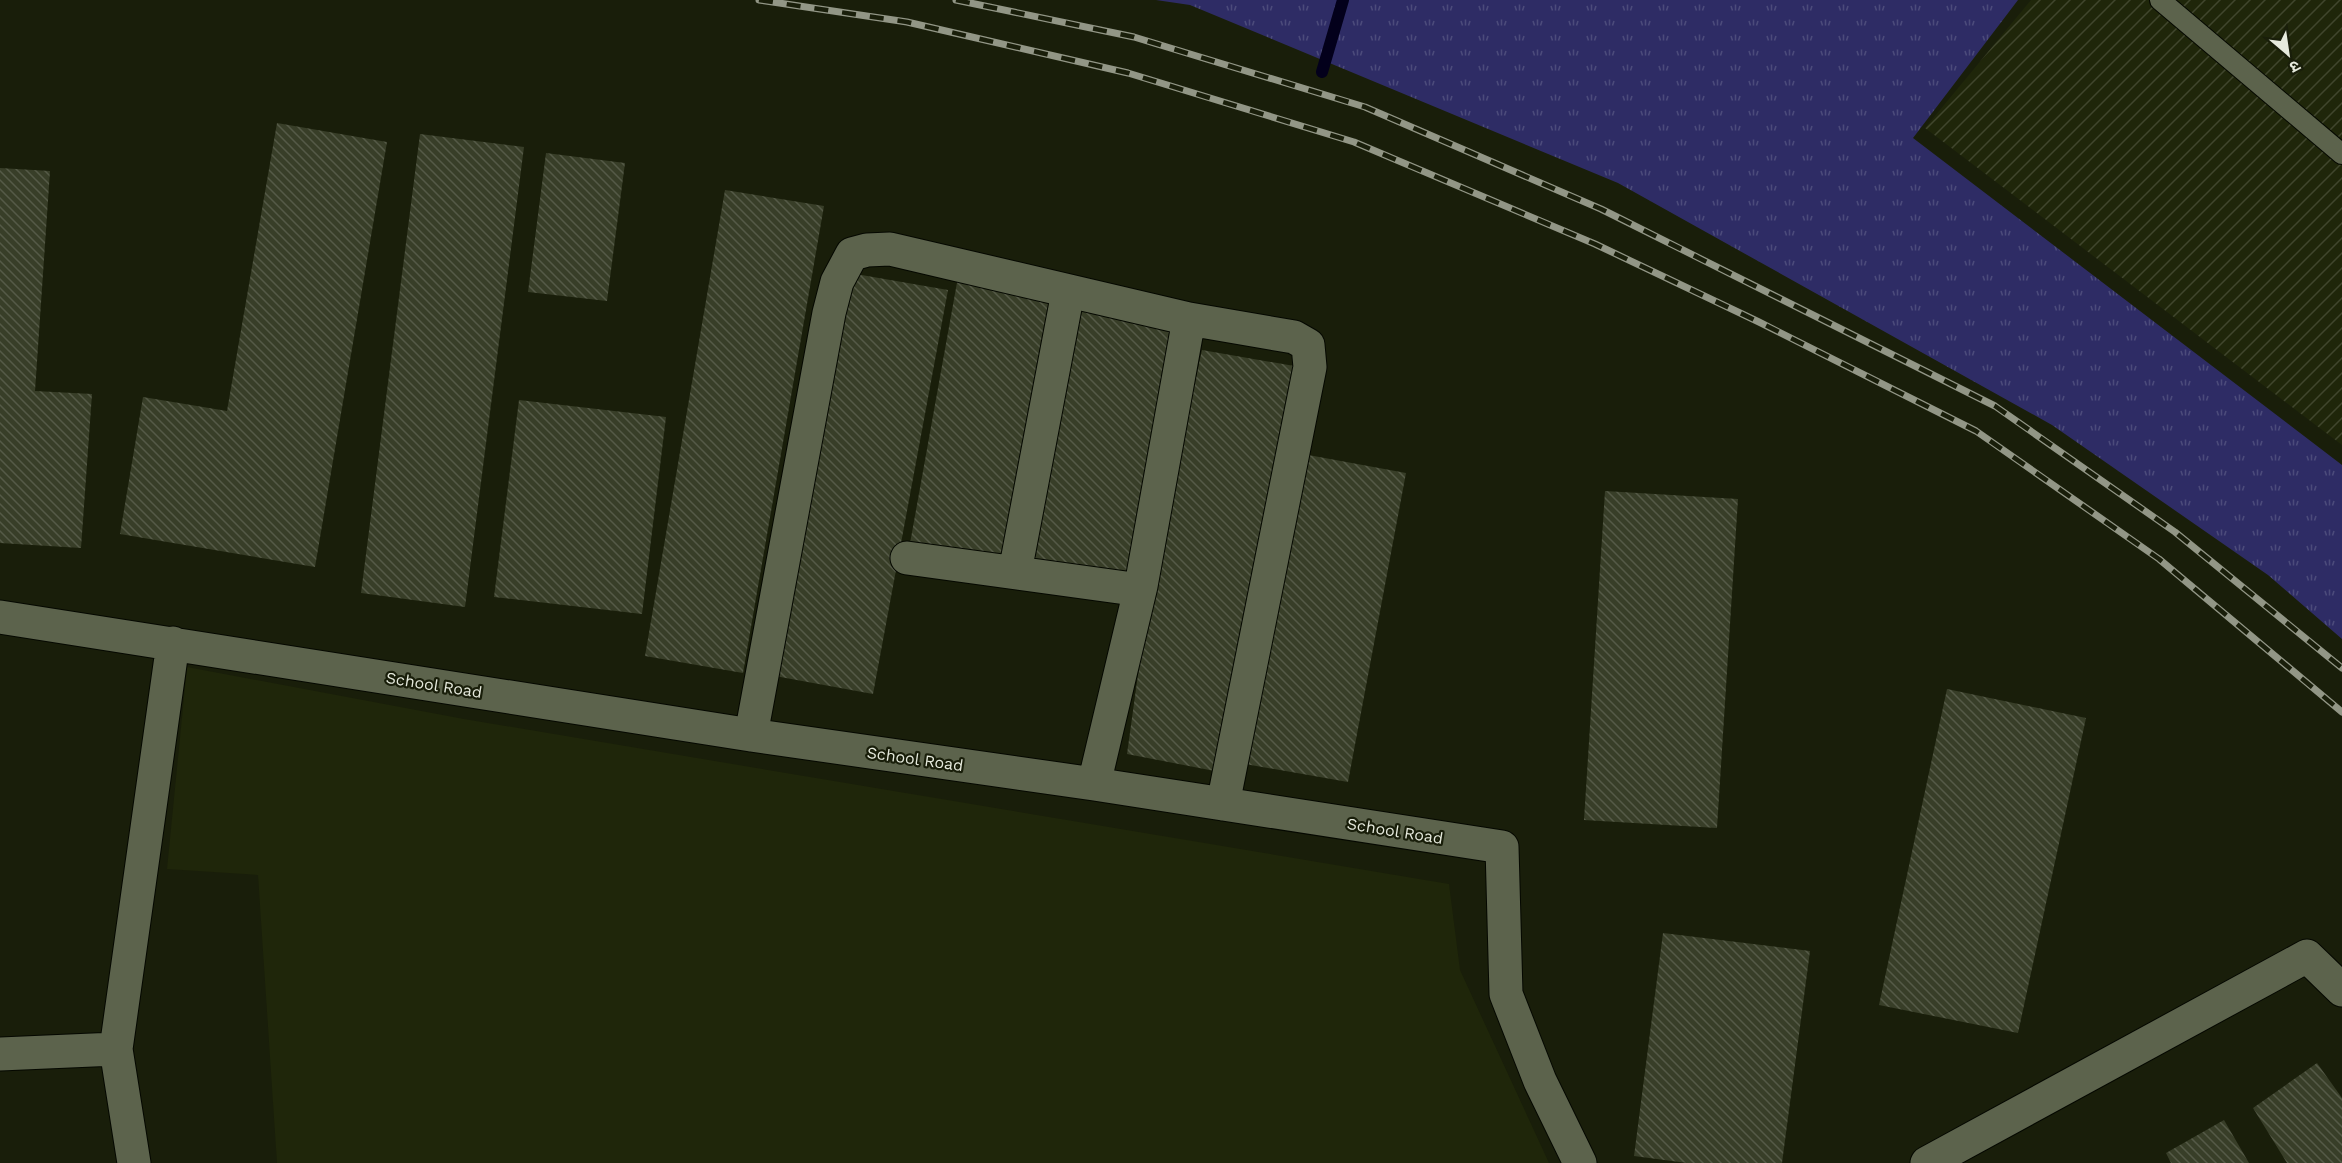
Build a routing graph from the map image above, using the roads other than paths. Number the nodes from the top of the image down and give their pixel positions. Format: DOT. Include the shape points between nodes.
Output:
graph roads {
  1 [pos="2160,0"];
  2 [pos="2342,154"];
  3 [pos="1068,292"];
  4 [pos="1189,319"];
  5 [pos="907,558"];
  6 [pos="1015,572"];
  7 [pos="1141,586"];
  8 [pos="0,617"];
  9 [pos="172,643"];
  10 [pos="751,735"];
  11 [pos="1094,784"];
  12 [pos="1223,804"];
  13 [pos="2342,990"];
  14 [pos="116,1049"];
  15 [pos="0,1054"];
  16 [pos="134,1163"];
  17 [pos="1580,1163"];
  18 [pos="1927,1163"];
  1 -- 2 [label="lane"];
  3 -- 4 [label="street"];
  3 -- 6 [label="street"];
  3 -- 10 [label="street" via="890,249 852,254 837,282 829,313"];
  4 -- 7 [label="street"];
  4 -- 12 [label="street" via="1294,337 1308,345 1311,367"];
  5 -- 6 [label="street"];
  6 -- 7 [label="street" via="1126,588"];
  7 -- 11 [label="street"];
  8 -- 9 [label="street, School Road"];
  9 -- 10 [label="street, School Road"];
  9 -- 14 [label="street"];
  10 -- 11 [label="street, School Road"];
  11 -- 12 [label="street, School Road"];
  12 -- 17 [label="street, School Road" via="1502,847 1506,994 1540,1081"];
  13 -- 18 [label="street" via="2307,956"];
  14 -- 15 [label="street"];
  14 -- 16 [label="street"];
}
